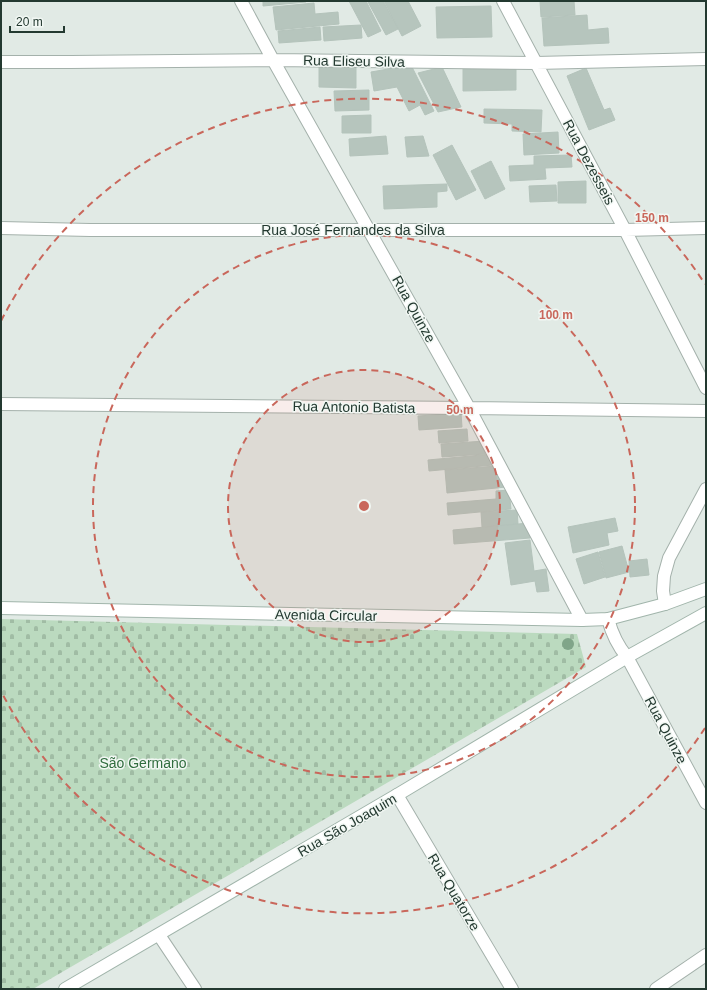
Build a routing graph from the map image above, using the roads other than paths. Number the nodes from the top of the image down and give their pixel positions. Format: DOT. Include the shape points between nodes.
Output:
graph roads {
  1 [pos="241,1"];
  2 [pos="503,1"];
  3 [pos="706,59"];
  4 [pos="273,60"];
  5 [pos="1,62"];
  6 [pos="536,63"];
  7 [pos="1,228"];
  8 [pos="706,228"];
  9 [pos="369,230"];
  10 [pos="625,230"];
  11 [pos="706,388"];
  12 [pos="1,404"];
  13 [pos="469,408"];
  14 [pos="706,411"];
  15 [pos="706,489"];
  16 [pos="706,589"];
  17 [pos="665,604"];
  18 [pos="1,608"];
  19 [pos="706,613"];
  20 [pos="608,619"];
  21 [pos="582,620"];
  22 [pos="627,657"];
  23 [pos="397,795"];
  24 [pos="706,803"];
  25 [pos="159,935"];
  26 [pos="706,955"];
  27 [pos="65,989"];
  28 [pos="195,989"];
  29 [pos="512,989"];
  30 [pos="656,989"];
  1 -- 4 [label="street, Rua Quinze"];
  2 -- 6 [label="street, Rua Dezesseis"];
  3 -- 6 [label="street, Rua Eliseu Silva"];
  4 -- 5 [label="street, Rua Eliseu Silva"];
  4 -- 6 [label="street, Rua Eliseu Silva"];
  4 -- 9 [label="street, Rua Quinze"];
  6 -- 10 [label="street, Rua Dezesseis"];
  7 -- 9 [label="street, Rua José Fernandes da Silva"];
  8 -- 10 [label="street, Rua José Fernandes da Silva"];
  9 -- 10 [label="street, Rua José Fernandes da Silva"];
  9 -- 13 [label="street, Rua Quinze"];
  10 -- 11 [label="street, Rua Dezesseis"];
  12 -- 13 [label="street, Rua Antonio Batista"];
  13 -- 14 [label="street, Rua Antonio Batista"];
  13 -- 21 [label="street, Rua Quinze"];
  15 -- 17 [label="street" via="669,558 664,576"];
  16 -- 17 [label="street, Avenida Circular"];
  17 -- 20 [label="street, Avenida Circular"];
  18 -- 21 [label="street, Avenida Circular"];
  19 -- 22 [label="street, Rua São Joaquim"];
  20 -- 21 [label="street, Avenida Circular"];
  20 -- 22 [label="street" via="615,640"];
  22 -- 23 [label="street, Rua São Joaquim"];
  22 -- 24 [label="street, Rua Quinze"];
  23 -- 25 [label="street, Rua São Joaquim"];
  23 -- 29 [label="street, Rua Quatorze"];
  25 -- 27 [label="street, Rua São Joaquim"];
  25 -- 28 [label="street"];
  26 -- 30 [label="street"];
}
